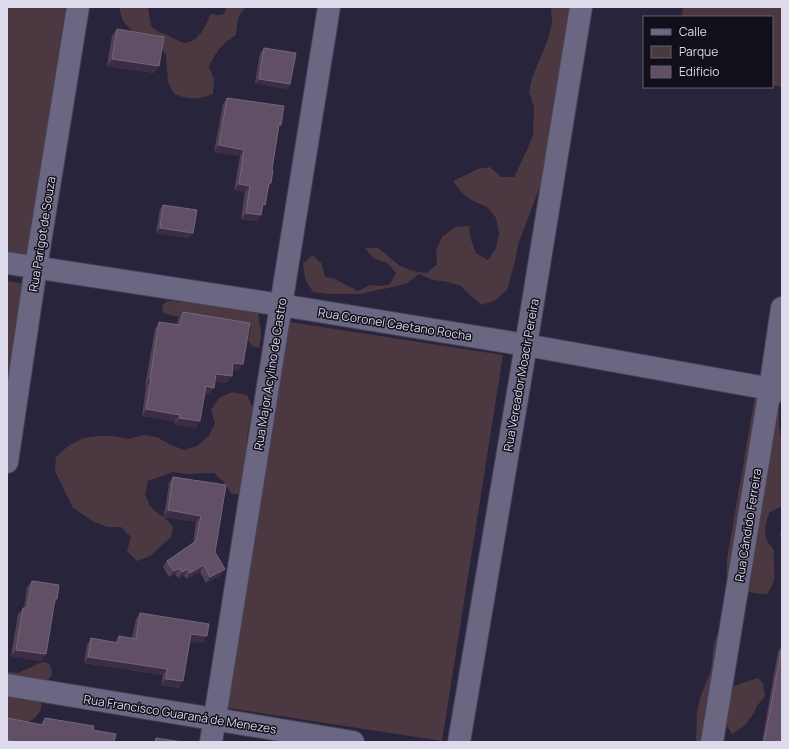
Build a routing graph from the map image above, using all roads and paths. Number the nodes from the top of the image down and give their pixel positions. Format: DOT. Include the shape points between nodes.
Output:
graph roads {
  1 [pos="78,7"];
  2 [pos="329,7"];
  3 [pos="581,7"];
  4 [pos="7,263"];
  5 [pos="36,267"];
  6 [pos="281,305"];
  7 [pos="782,308"];
  8 [pos="526,345"];
  9 [pos="776,390"];
  10 [pos="7,462"];
  11 [pos="7,685"];
  12 [pos="215,720"];
  13 [pos="211,742"];
  14 [pos="353,742"];
  15 [pos="458,742"];
  16 [pos="712,742"];
  1 -- 5 [label="street, Rua Parigot de Souza"];
  2 -- 6 [label="street, Rua Major Acylino de Castro"];
  3 -- 8 [label="street, Rua Vereador Moacir Pereira"];
  4 -- 5 [label="street, Rua Coronel Caetano Rocha"];
  5 -- 6 [label="street, Rua Coronel Caetano Rocha"];
  5 -- 10 [label="street, Rua Parigot de Souza"];
  6 -- 8 [label="street, Rua Coronel Caetano Rocha"];
  6 -- 12 [label="street, Rua Major Acylino de Castro"];
  7 -- 9 [label="street, Rua Cândido Ferreira"];
  8 -- 9 [label="street, Rua Coronel Caetano Rocha"];
  8 -- 15 [label="street, Rua Vereador Moacir Pereira"];
  9 -- 16 [label="street, Rua Cândido Ferreira"];
  11 -- 12 [label="street, Rua Francisco Guaraná de Menezes"];
  12 -- 13 [label="street, Rua Major Acylino de Castro"];
  12 -- 14 [label="street, Rua Francisco Guaraná de Menezes"];
}
